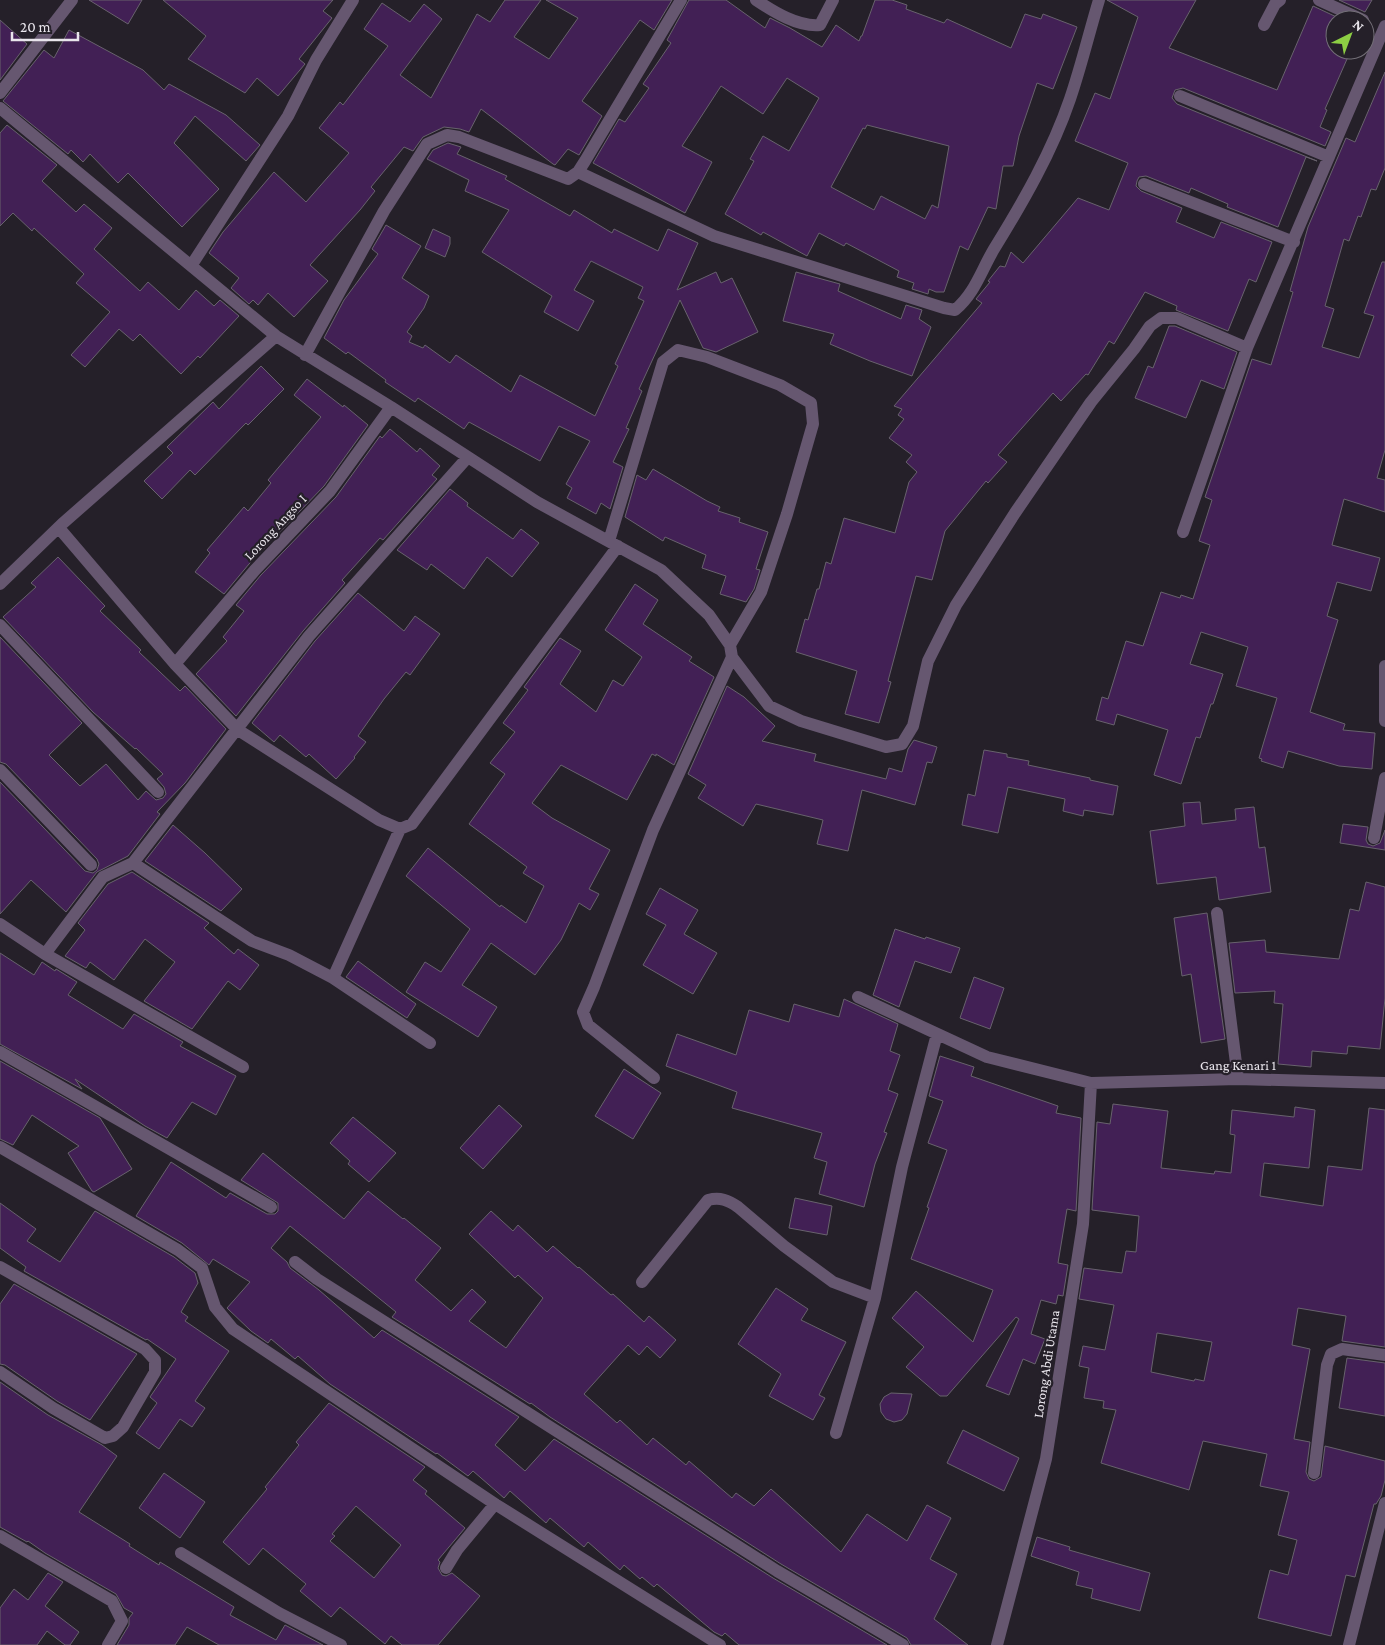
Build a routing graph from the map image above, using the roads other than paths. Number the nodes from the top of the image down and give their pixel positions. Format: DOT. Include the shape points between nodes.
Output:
graph roads {
  1 [pos="353,0"];
  2 [pos="682,0"];
  3 [pos="756,0"];
  4 [pos="833,0"];
  5 [pos="1099,0"];
  6 [pos="1280,0"];
  7 [pos="1319,0"];
  8 [pos="71,1"];
  9 [pos="1342,10"];
  10 [pos="1264,24"];
  11 [pos="1384,28"];
  12 [pos="0,93"];
  13 [pos="1180,96"];
  14 [pos="0,108"];
  15 [pos="1329,157"];
  16 [pos="578,172"];
  17 [pos="1144,184"];
  18 [pos="1294,242"];
  19 [pos="191,266"];
  20 [pos="276,336"];
  21 [pos="1247,348"];
  22 [pos="305,355"];
  23 [pos="391,407"];
  24 [pos="467,458"];
  25 [pos="59,528"];
  26 [pos="1183,532"];
  27 [pos="613,544"];
  28 [pos="0,584"];
  29 [pos="0,625"];
  30 [pos="731,651"];
  31 [pos="175,664"];
  32 [pos="1385,666"];
  33 [pos="1385,721"];
  34 [pos="238,730"];
  35 [pos="0,770"];
  36 [pos="1385,778"];
  37 [pos="158,792"];
  38 [pos="400,829"];
  39 [pos="1374,838"];
  40 [pos="133,863"];
  41 [pos="91,864"];
  42 [pos="1217,913"];
  43 [pos="0,924"];
  44 [pos="45,954"];
  45 [pos="333,978"];
  46 [pos="858,997"];
  47 [pos="937,1034"];
  48 [pos="430,1042"];
  49 [pos="0,1052"];
  50 [pos="243,1068"];
  51 [pos="654,1078"];
  52 [pos="1238,1078"];
  53 [pos="1091,1083"];
  54 [pos="1385,1083"];
  55 [pos="0,1147"];
  56 [pos="271,1207"];
  57 [pos="295,1262"];
  58 [pos="0,1267"];
  59 [pos="642,1282"];
  60 [pos="875,1298"];
  61 [pos="1385,1355"];
  62 [pos="0,1372"];
  63 [pos="836,1433"];
  64 [pos="1314,1473"];
  65 [pos="1385,1503"];
  66 [pos="495,1504"];
  67 [pos="0,1536"];
  68 [pos="180,1553"];
  69 [pos="446,1568"];
  70 [pos="108,1645"];
  71 [pos="341,1645"];
  72 [pos="720,1645"];
  73 [pos="903,1645"];
  74 [pos="997,1645"];
  75 [pos="1349,1645"];
  1 -- 19 [label="street" via="316,60 288,116"];
  2 -- 16 [label="street"];
  3 -- 4 [label="street" via="774,12 809,26 820,25"];
  5 -- 16 [label="street" via="1069,100 1052,142 978,283 955,310 714,236"];
  6 -- 10 [label="street"];
  7 -- 9 [label="street"];
  8 -- 12 [label="street"];
  11 -- 15 [label="street"];
  13 -- 15 [label="street"];
  14 -- 19 [label="street"];
  15 -- 18 [label="street"];
  16 -- 22 [label="street" via="568,179 559,177 459,137 447,135 427,144 384,211"];
  17 -- 18 [label="street"];
  18 -- 21 [label="street"];
  19 -- 20 [label="street"];
  20 -- 22 [label="street"];
  20 -- 25 [label="street"];
  21 -- 26 [label="street"];
  21 -- 30 [label="street" via="1177,318 1161,318 1150,326 1091,402 956,605 928,661 913,726 902,744 886,747 801,721 769,706"];
  22 -- 23 [label="street"];
  23 -- 24 [label="street"];
  23 -- 31 [label="street, Lorong Angso I" via="330,490 255,570"];
  24 -- 27 [label="street"];
  24 -- 34 [label="street" via="309,636"];
  25 -- 28 [label="street"];
  25 -- 31 [label="street"];
  27 -- 30 [label="street" via="661,570 709,615"];
  27 -- 30 [label="street" via="663,362 678,350 707,357 780,386 811,403 814,424 787,514 761,592"];
  27 -- 38 [label="street" via="412,824"];
  29 -- 37 [label="street"];
  30 -- 51 [label="street" via="653,830 583,1012 588,1025"];
  31 -- 34 [label="street"];
  32 -- 33 [label="street"];
  34 -- 38 [label="street" via="379,820"];
  34 -- 40 [label="street"];
  35 -- 41 [label="street"];
  36 -- 39 [label="street"];
  38 -- 45 [label="street"];
  40 -- 44 [label="street" via="103,877"];
  40 -- 45 [label="street" via="252,941"];
  42 -- 52 [label="street"];
  43 -- 44 [label="street"];
  44 -- 50 [label="street"];
  45 -- 48 [label="street"];
  46 -- 47 [label="street, Gang Kenari 1"];
  47 -- 53 [label="street, Gang Kenari 1" via="988,1057"];
  47 -- 60 [label="street" via="902,1167"];
  49 -- 56 [label="street"];
  52 -- 53 [label="street, Gang Kenari 1"];
  52 -- 54 [label="street, Gang Kenari 1"];
  53 -- 74 [label="street, Lorong Abdi Utama" via="1083,1224 1046,1459"];
  55 -- 66 [label="street" via="178,1250 202,1268 215,1306 234,1330"];
  57 -- 73 [label="street" via="769,1566"];
  58 -- 62 [label="street" via="145,1349 155,1360 155,1372 123,1427 105,1438 52,1408"];
  59 -- 60 [label="street" via="708,1200 722,1199 738,1207 833,1282"];
  60 -- 63 [label="street"];
  61 -- 64 [label="street" via="1342,1349 1331,1354"];
  65 -- 75 [label="street"];
  66 -- 69 [label="street"];
  66 -- 72 [label="street"];
  67 -- 70 [label="street" via="112,1601 122,1621"];
  68 -- 71 [label="street" via="279,1613"];
}
